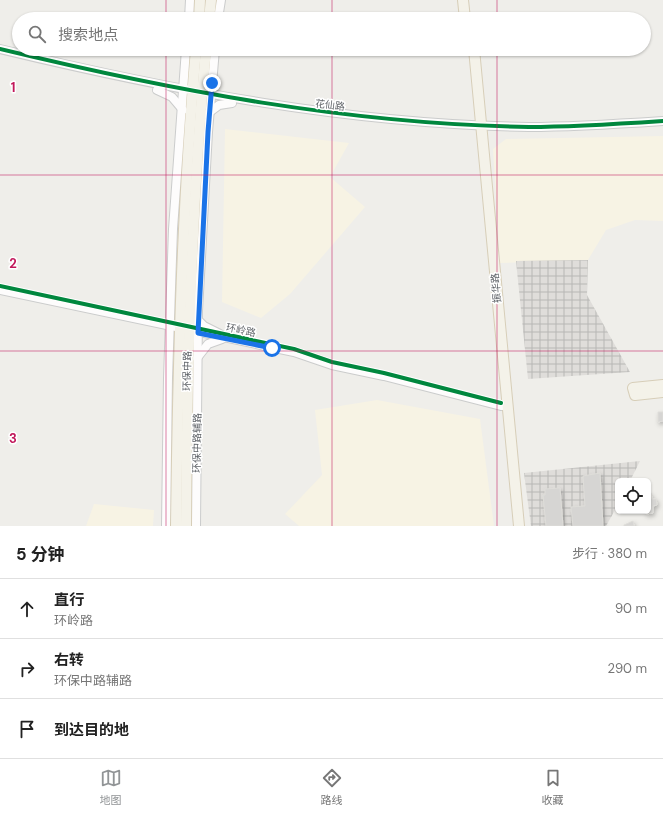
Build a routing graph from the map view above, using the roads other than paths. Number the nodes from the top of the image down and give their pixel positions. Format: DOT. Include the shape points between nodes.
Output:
graph roads {
  1 [pos="190,0"];
  2 [pos="200,0"];
  3 [pos="211,0"];
  4 [pos="221,0"];
  5 [pos="463,0"];
  6 [pos="470,0"];
  7 [pos="189,12"];
  8 [pos="199,12"];
  9 [pos="210,12"];
  10 [pos="219,12"];
  11 [pos="464,12"];
  12 [pos="471,12"];
  13 [pos="0,50"];
  14 [pos="12,53"];
  15 [pos="0,55"];
  16 [pos="26,56"];
  17 [pos="191,56"];
  18 [pos="194,56"];
  19 [pos="205,56"];
  20 [pos="214,56"];
  21 [pos="469,56"];
  22 [pos="474,56"];
  23 [pos="205,61"];
  24 [pos="184,75"];
  25 [pos="212,83"];
  26 [pos="158,87"];
  27 [pos="197,94"];
  28 [pos="233,101"];
  29 [pos="182,107"];
  30 [pos="210,111"];
  31 [pos="663,121"];
  32 [pos="190,123"];
  33 [pos="663,126"];
  34 [pos="478,127"];
  35 [pos="199,132"];
  36 [pos="0,286"];
  37 [pos="0,290"];
  38 [pos="184,304"];
  39 [pos="153,320"];
  40 [pos="198,320"];
  41 [pos="182,327"];
  42 [pos="220,334"];
  43 [pos="227,339"];
  44 [pos="169,340"];
  45 [pos="197,358"];
  46 [pos="178,370"];
  47 [pos="187,384"];
  48 [pos="663,385"];
  49 [pos="663,392"];
  50 [pos="501,404"];
  51 [pos="166,526"];
  52 [pos="176,526"];
  53 [pos="186,526"];
  54 [pos="196,526"];
  55 [pos="512,526"];
  56 [pos="519,526"];
  1 -- 7 [label="street"];
  2 -- 8 [label="main road"];
  3 -- 9 [label="main road"];
  4 -- 10 [label="street"];
  5 -- 11 [label="main road"];
  6 -- 12 [label="main road"];
  13 -- 14 [label="street, 花仙路"];
  15 -- 26 [label="street, 花仙路"];
  16 -- 26 [label="street, 花仙路"];
  17 -- 24 [label="street"];
  18 -- 27 [label="main road, 环保中路"];
  19 -- 23 [label="main road, 环保中路"];
  20 -- 25 [label="street, 环保中路辅路"];
  21 -- 34 [label="main road, 振华路"];
  22 -- 34 [label="main road, 振华路"];
  23 -- 25 [label="street" via="207,74"];
  23 -- 27 [label="main road, 环保中路"];
  24 -- 26 [label="street" via="173,83"];
  24 -- 27 [label="street, 环保中路辅路"];
  25 -- 27 [label="street, 环保中路辅路"];
  25 -- 28 [label="street"];
  26 -- 27 [label="street, 花仙路"];
  26 -- 29 [label="street"];
  27 -- 28 [label="street, 花仙路"];
  27 -- 29 [label="street, 环保中路辅路"];
  27 -- 30 [label="street, 环保中路辅路"];
  27 -- 32 [label="main road, 环保中路"];
  27 -- 35 [label="main road, 环保中路"];
  28 -- 30 [label="street"];
  28 -- 34 [label="street, 花仙路"];
  29 -- 32 [label="street"];
  29 -- 41 [label="street, 环保中路辅路" via="173,229"];
  30 -- 35 [label="street" via="204,117"];
  30 -- 40 [label="street, 环保中路辅路"];
  31 -- 34 [label="street, 花仙路" via="577,126"];
  32 -- 38 [label="main road, 环保中路"];
  33 -- 34 [label="street, 花仙路" via="577,131"];
  34 -- 50 [label="main road, 振华路"];
  34 -- 56 [label="main road, 振华路"];
  35 -- 38 [label="main road, 环保中路"];
  36 -- 39 [label="street, 环岭路"];
  37 -- 39 [label="street, 环岭路"];
  38 -- 40 [label="street"];
  38 -- 41 [label="main road, 环保中路"];
  39 -- 41 [label="street, 环岭路"];
  39 -- 44 [label="street"];
  40 -- 41 [label="street, 环保中路辅路"];
  40 -- 42 [label="street"];
  41 -- 42 [label="street, 环岭路"];
  41 -- 43 [label="street, 环岭路"];
  41 -- 44 [label="street, 环保中路辅路"];
  41 -- 45 [label="street, 环保中路辅路"];
  41 -- 46 [label="main road, 环保中路"];
  41 -- 47 [label="main road, 环保中路"];
  42 -- 50 [label="street, 环岭路" via="294,349 332,362"];
  43 -- 45 [label="street" via="208,344"];
  43 -- 50 [label="street, 环岭路" via="294,352 332,365"];
  44 -- 46 [label="street"];
  44 -- 51 [label="street, 环保中路辅路"];
  45 -- 47 [label="street"];
  45 -- 54 [label="street, 环保中路辅路"];
  46 -- 52 [label="main road, 环保中路"];
  47 -- 53 [label="main road, 环保中路"];
  48 -- 49 [label="main road" via="633,388 635,395"];
  50 -- 55 [label="main road, 振华路"];
}
